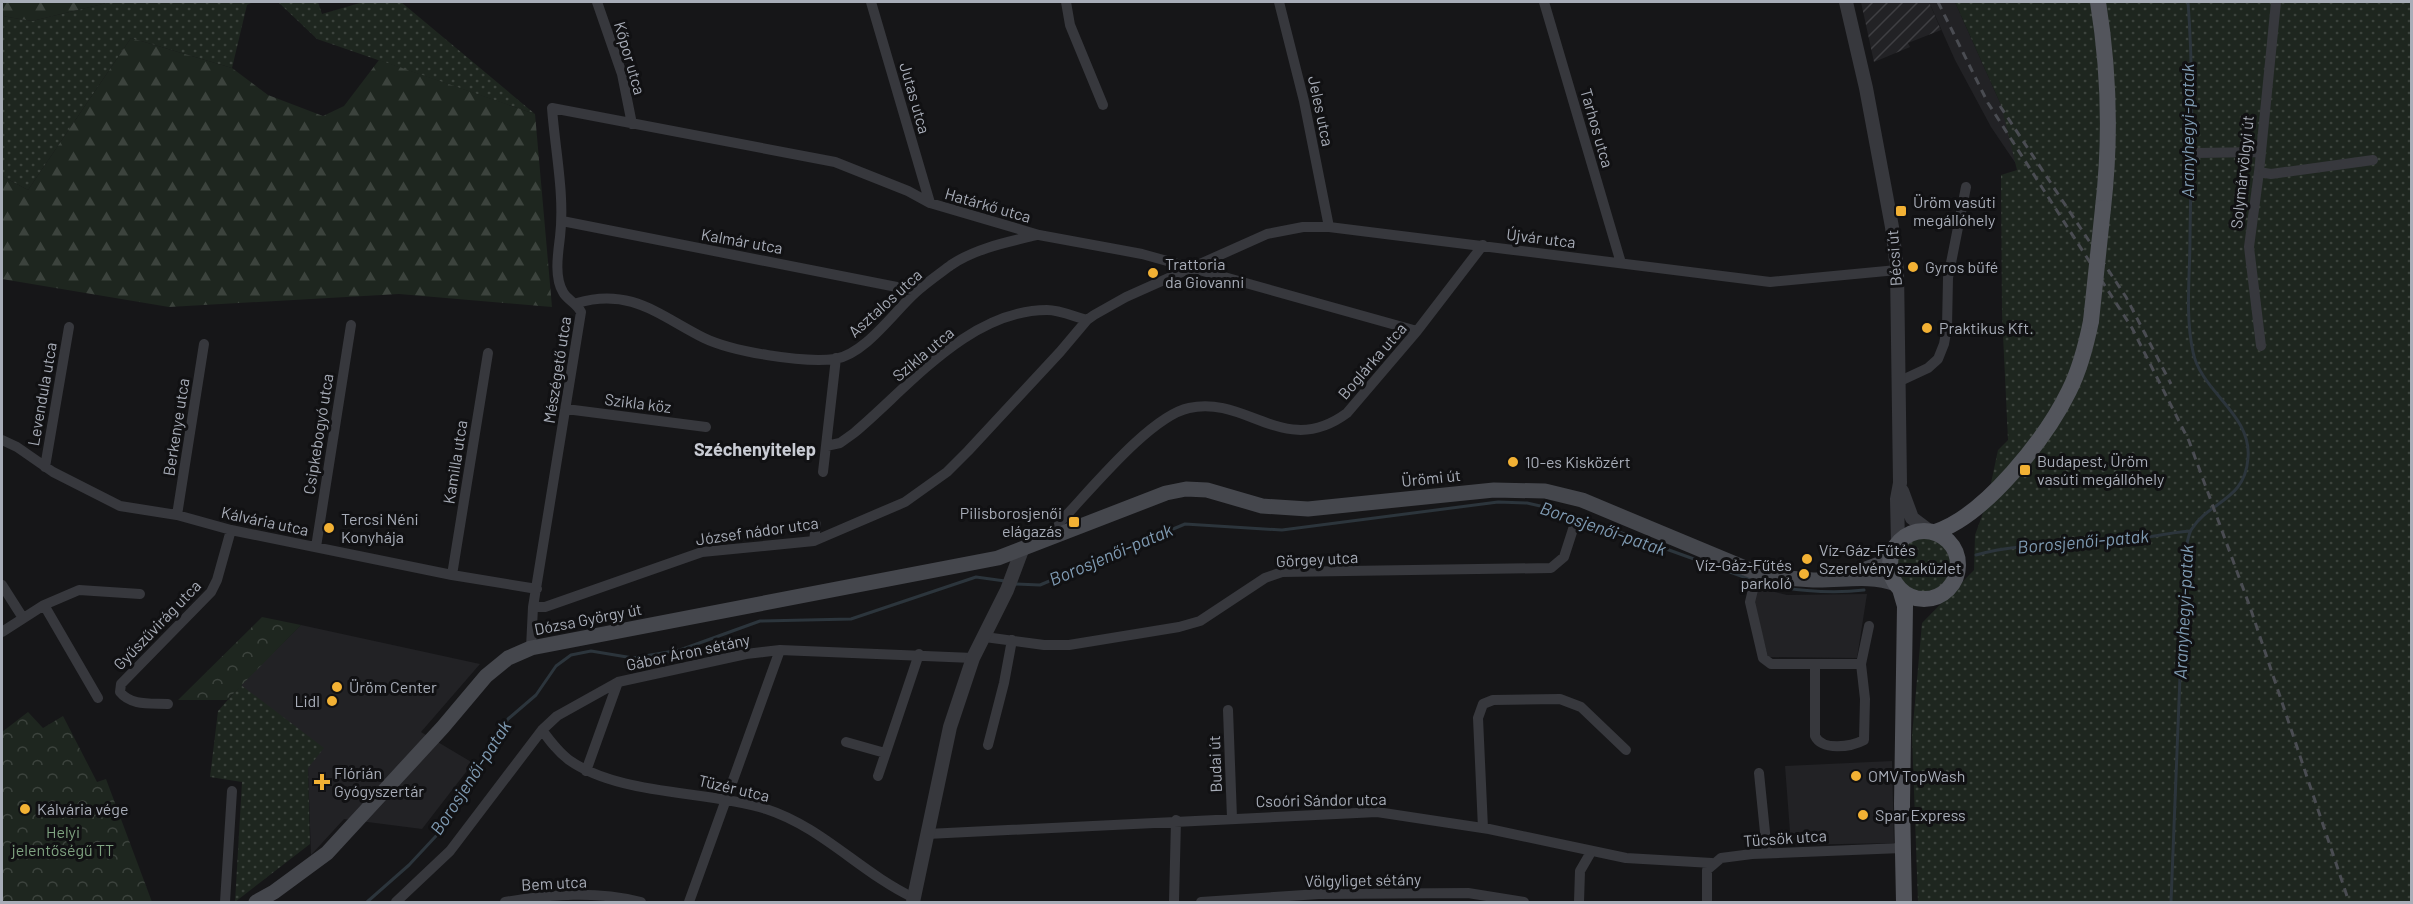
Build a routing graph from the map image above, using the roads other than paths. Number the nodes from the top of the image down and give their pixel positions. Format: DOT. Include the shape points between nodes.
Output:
graph roads {
  1 [pos="597,2"];
  2 [pos="871,2"];
  3 [pos="1066,2"];
  4 [pos="1279,2"];
  5 [pos="1544,2"];
  6 [pos="1846,2"];
  7 [pos="2098,2"];
  8 [pos="2276,2"];
  9 [pos="1103,105"];
  10 [pos="552,108"];
  11 [pos="632,124"];
  12 [pos="2259,152"];
  13 [pos="2196,153"];
  14 [pos="2373,160"];
  15 [pos="2259,172"];
  16 [pos="1966,187"];
  17 [pos="930,203"];
  18 [pos="562,221"];
  19 [pos="1329,227"];
  20 [pos="1039,235"];
  21 [pos="1483,245"];
  22 [pos="1621,263"];
  23 [pos="1189,267"];
  24 [pos="1896,270"];
  25 [pos="917,291"];
  26 [pos="577,303"];
  27 [pos="1087,320"];
  28 [pos="351,325"];
  29 [pos="69,327"];
  30 [pos="1417,331"];
  31 [pos="204,344"];
  32 [pos="2261,346"];
  33 [pos="488,353"];
  34 [pos="836,358"];
  35 [pos="1898,382"];
  36 [pos="566,409"];
  37 [pos="706,427"];
  38 [pos="2,440"];
  39 [pos="826,446"];
  40 [pos="45,467"];
  41 [pos="823,472"];
  42 [pos="1900,483"];
  43 [pos="1979,506"];
  44 [pos="177,515"];
  45 [pos="1575,523"];
  46 [pos="816,524"];
  47 [pos="231,530"];
  48 [pos="1931,531"];
  49 [pos="1053,538"];
  50 [pos="814,541"];
  51 [pos="1895,546"];
  52 [pos="316,547"];
  53 [pos="1023,550"];
  54 [pos="1956,551"];
  55 [pos="452,575"];
  56 [pos="1841,578"];
  57 [pos="1755,581"];
  58 [pos="2,585"];
  59 [pos="1898,587"];
  60 [pos="537,589"];
  61 [pos="140,594"];
  62 [pos="1932,598"];
  63 [pos="44,605"];
  64 [pos="533,608"];
  65 [pos="23,618"];
  66 [pos="1869,626"];
  67 [pos="2,632"];
  68 [pos="985,637"];
  69 [pos="1012,640"];
  70 [pos="531,648"];
  71 [pos="780,650"];
  72 [pos="919,654"];
  73 [pos="1905,657"];
  74 [pos="973,658"];
  75 [pos="1861,664"];
  76 [pos="1815,665"];
  77 [pos="618,682"];
  78 [pos="98,698"];
  79 [pos="168,704"];
  80 [pos="1228,710"];
  81 [pos="542,730"];
  82 [pos="846,742"];
  83 [pos="988,745"];
  84 [pos="1626,750"];
  85 [pos="885,753"];
  86 [pos="586,771"];
  87 [pos="1759,773"];
  88 [pos="878,776"];
  89 [pos="232,791"];
  90 [pos="727,799"];
  91 [pos="1232,818"];
  92 [pos="1176,820"];
  93 [pos="1482,828"];
  94 [pos="927,834"];
  95 [pos="1902,848"];
  96 [pos="1591,852"];
  97 [pos="1767,852"];
  98 [pos="1712,863"];
  99 [pos="914,900"];
  100 [pos="225,903"];
  101 [pos="256,903"];
  102 [pos="396,903"];
  103 [pos="505,903"];
  104 [pos="641,903"];
  105 [pos="689,903"];
  106 [pos="1174,903"];
  107 [pos="1201,903"];
  108 [pos="1524,903"];
  109 [pos="1579,903"];
  110 [pos="1707,903"];
  111 [pos="1904,903"];
  1 -- 11 [label="street, Kőpor utca" via="622,74"];
  2 -- 17 [label="street, Jutas utca"];
  3 -- 9 [label="street" via="1070,25"];
  4 -- 19 [label="street, Jeles utca"];
  5 -- 22 [label="street, Tarhos utca"];
  6 -- 24 [label="street, Bécsi út" via="1885,183"];
  7 -- 43 [label="main road, bridge" via="2104,40 2108,146 2091,321 2083,357 2062,405 2030,450"];
  8 -- 12 [label="street, Solymárvölgyi út"];
  10 -- 11 [label="street, Határkő utca"];
  10 -- 18 [label="street, Mészégető utca"];
  11 -- 17 [label="street, Határkő utca" via="835,162"];
  12 -- 13 [label="street"];
  12 -- 15 [label="street, Solymárvölgyi út"];
  14 -- 15 [label="street" via="2271,174"];
  15 -- 32 [label="street, Solymárvölgyi út" via="2249,247"];
  16 -- 35 [label="street" via="1948,278 1944,344 1938,359 1928,368"];
  17 -- 20 [label="street, Határkő utca"];
  18 -- 25 [label="street, Kalmár utca"];
  18 -- 26 [label="street, Mészégető utca" via="558,276 563,292"];
  19 -- 21 [label="street, Újvár utca"];
  19 -- 23 [label="street, Újvár utca" via="1276,232"];
  20 -- 23 [label="street, Határkő utca"];
  20 -- 25 [label="street, Asztalos utca" via="968,255"];
  21 -- 22 [label="street, Újvár utca"];
  21 -- 30 [label="street, Boglárka utca"];
  22 -- 24 [label="street, Újvár utca" via="1770,282"];
  23 -- 27 [label="street, József nádor utca"];
  23 -- 30 [label="street, Határkő utca"];
  24 -- 35 [label="street, Bécsi út"];
  25 -- 34 [label="street, Asztalos utca" via="858,349"];
  26 -- 34 [label="street, Asztalos utca" via="633,302 706,339 794,359"];
  26 -- 36 [label="street, Mészégető utca" via="580,327"];
  27 -- 39 [label="street, Szikla utca" via="1048,310 1006,318 984,327 953,345 854,433 840,443"];
  27 -- 50 [label="street, József nádor utca" via="947,472 905,502"];
  28 -- 52 [label="street, Csipkebogyó utca"];
  29 -- 40 [label="street, Levendula utca"];
  30 -- 49 [label="street, Boglárka utca" via="1347,413 1327,425 1288,429 1213,407 1188,408 1167,417 1060,522"];
  31 -- 44 [label="street, Berkenye utca"];
  33 -- 55 [label="street, Kamilla utca"];
  34 -- 39 [label="street"];
  35 -- 42 [label="street, Bécsi út"];
  36 -- 37 [label="street, Szikla köz"];
  36 -- 60 [label="street, Mészégető utca"];
  38 -- 40 [label="street, Kálvária utca"];
  39 -- 41 [label="street"];
  40 -- 44 [label="street, Kálvária utca" via="120,506"];
  42 -- 48 [label="street, Bécsi út" via="1910,514"];
  42 -- 51 [label="street, Bécsi út"];
  43 -- 48 [label="main road" via="1958,522"];
  43 -- 54 [label="main road"];
  44 -- 47 [label="street, Kálvária utca"];
  45 -- 69 [label="street, Görgey utca" via="1564,557 1551,568 1282,572 1265,578 1200,621 1179,627 1070,645"];
  46 -- 50 [label="street"];
  47 -- 52 [label="street, Kálvária utca"];
  47 -- 79 [label="street, Gyűszűvirág utca" via="211,592 121,684 120,692 126,699"];
  48 -- 51 [label="main road" via="1909,533"];
  48 -- 54 [label="main road" via="1950,542"];
  49 -- 53 [label="main road, Ürömi út"];
  49 -- 57 [label="main road, Ürömi út" via="1166,493 1186,489 1206,490 1262,506 1308,509 1531,489 1577,498"];
  50 -- 64 [label="street, József nádor utca" via="702,552"];
  51 -- 56 [label="main road, Ürömi út" via="1879,564"];
  51 -- 59 [label="main road" via="1890,568"];
  52 -- 55 [label="street, Kálvária utca"];
  53 -- 68 [label="street"];
  53 -- 70 [label="main road, Dózsa György út"];
  54 -- 62 [label="main road" via="1959,562 1954,583"];
  55 -- 60 [label="street, Kálvária utca"];
  56 -- 57 [label="main road, Ürömi út"];
  56 -- 59 [label="main road, Ürömi út" via="1881,580"];
  57 -- 76 [label="street" via="1750,602 1763,658 1771,664"];
  58 -- 65 [label="street"];
  59 -- 62 [label="main road" via="1915,598"];
  59 -- 73 [label="main road" via="1905,606"];
  60 -- 64 [label="street, Mészégető utca"];
  61 -- 63 [label="street" via="79,590"];
  62 -- 73 [label="main road" via="1916,618"];
  63 -- 65 [label="street"];
  63 -- 78 [label="street"];
  64 -- 70 [label="street"];
  65 -- 67 [label="street"];
  66 -- 75 [label="street"];
  68 -- 69 [label="street, Görgey utca"];
  68 -- 74 [label="street"];
  69 -- 83 [label="street"];
  70 -- 101 [label="main road, Dózsa György út" via="508,658 486,676 327,853"];
  71 -- 72 [label="street, Gábor Áron sétány"];
  71 -- 77 [label="street, Gábor Áron sétány"];
  71 -- 90 [label="street"];
  72 -- 74 [label="street, Gábor Áron sétány"];
  72 -- 85 [label="street"];
  73 -- 95 [label="main road"];
  74 -- 94 [label="street" via="950,727"];
  75 -- 76 [label="street"];
  75 -- 76 [label="street" via="1864,740 1858,744 1826,746 1815,736"];
  77 -- 81 [label="street, Gábor Áron sétány" via="557,716"];
  77 -- 86 [label="street"];
  80 -- 91 [label="street, Budai út"];
  81 -- 86 [label="street, Tüzér utca" via="556,749"];
  81 -- 102 [label="street, Gábor Áron sétány" via="450,851"];
  82 -- 85 [label="street"];
  84 -- 93 [label="street" via="1581,707 1560,699 1493,700 1483,704 1478,718"];
  85 -- 88 [label="street"];
  86 -- 90 [label="street, Tüzér utca" via="625,784"];
  87 -- 97 [label="street"];
  89 -- 100 [label="street"];
  90 -- 99 [label="street, Tüzér utca" via="803,825"];
  90 -- 105 [label="street"];
  91 -- 92 [label="street, Csoóri Sándor utca"];
  91 -- 93 [label="street, Csoóri Sándor utca" via="1377,812"];
  92 -- 94 [label="street, Csoóri Sándor utca"];
  92 -- 106 [label="street"];
  93 -- 96 [label="street, Csoóri Sándor utca"];
  94 -- 99 [label="street"];
  95 -- 97 [label="street, Tücsök utca"];
  95 -- 111 [label="main road"];
  96 -- 98 [label="street, Csoóri Sándor utca"];
  96 -- 109 [label="street" via="1580,871"];
  97 -- 98 [label="street, Tücsök utca" via="1721,858"];
  98 -- 110 [label="street" via="1705,879"];
  103 -- 104 [label="street, Bem utca" via="573,894"];
  107 -- 108 [label="street, Völgyliget sétány" via="1319,894 1457,894"];
}
